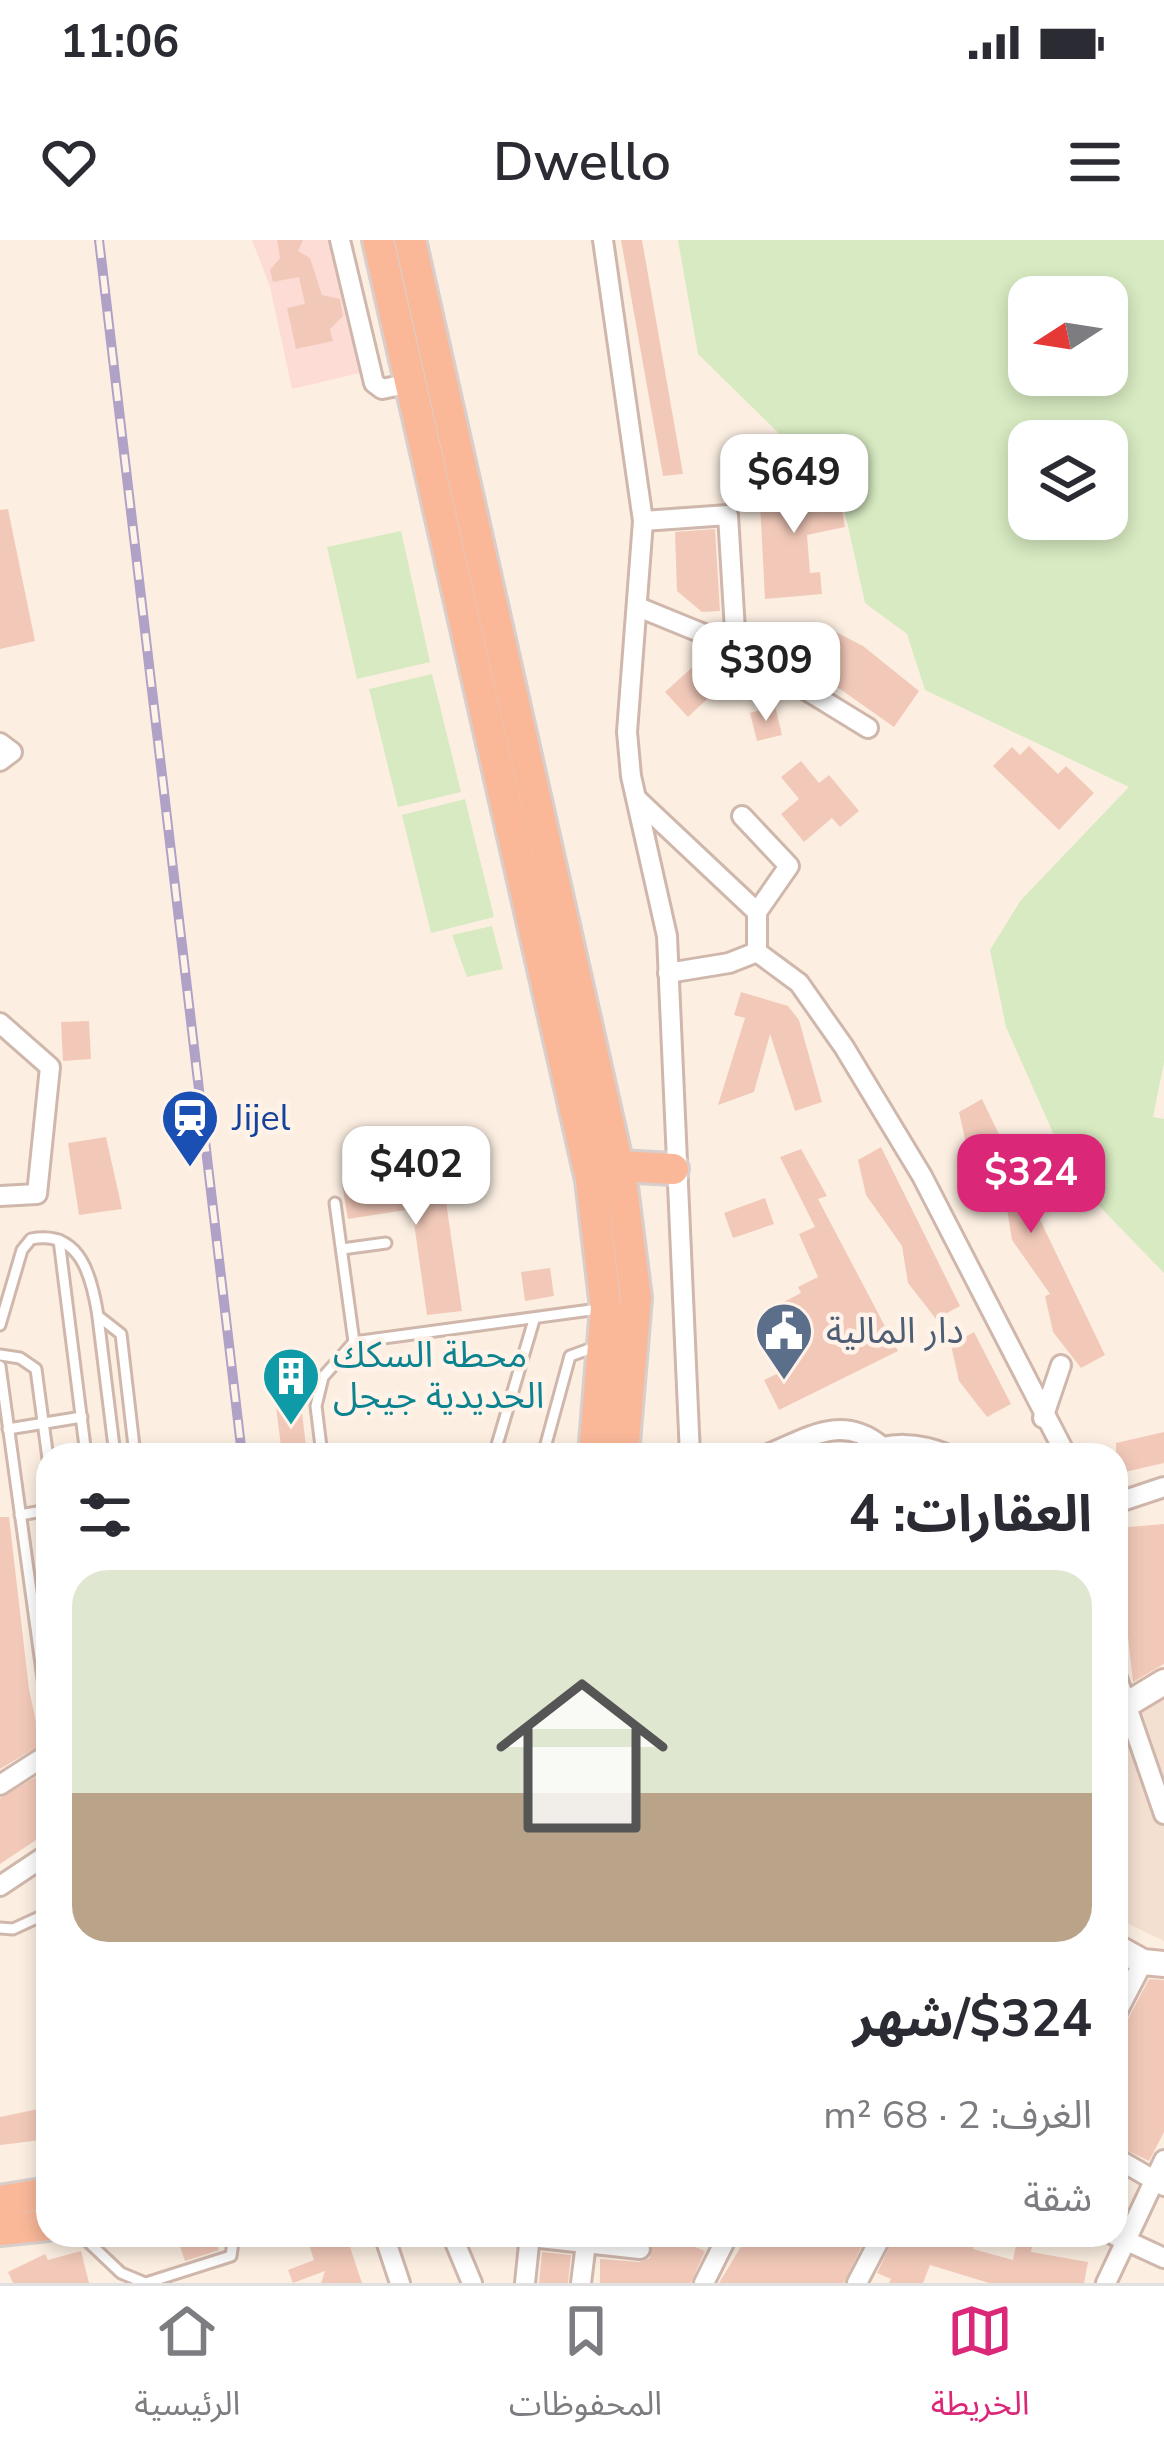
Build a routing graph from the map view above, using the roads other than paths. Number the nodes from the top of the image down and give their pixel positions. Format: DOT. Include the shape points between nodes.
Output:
graph roads {
  1 [pos="340,240"];
  2 [pos="378,240"];
  3 [pos="410,240"];
  4 [pos="603,240"];
  5 [pos="411,383"];
  6 [pos="643,521"];
  7 [pos="638,607"];
  8 [pos="736,647"];
  9 [pos="868,728"];
  10 [pos="0,743"];
  11 [pos="0,761"];
  12 [pos="636,798"];
  13 [pos="742,816"];
  14 [pos="757,912"];
  15 [pos="757,952"];
  16 [pos="668,974"];
  17 [pos="0,1023"];
  18 [pos="619,1166"];
  19 [pos="674,1168"];
  20 [pos="0,1196"];
  21 [pos="335,1203"];
  22 [pos="59,1240"];
  23 [pos="386,1243"];
  24 [pos="342,1249"];
  25 [pos="606,1308"];
  26 [pos="98,1316"];
  27 [pos="534,1320"];
  28 [pos="0,1325"];
  29 [pos="354,1342"];
  30 [pos="606,1343"];
  31 [pos="0,1354"];
  32 [pos="1060,1365"];
  33 [pos="0,1366"];
  34 [pos="82,1417"];
  35 [pos="1043,1418"];
  36 [pos="44,1424"];
  37 [pos="8,1429"];
  38 [pos="46,1443"];
  39 [pos="85,1443"];
  40 [pos="114,1443"];
  41 [pos="134,1443"];
  42 [pos="321,1443"];
  43 [pos="498,1443"];
  44 [pos="546,1443"];
  45 [pos="595,1443"];
  46 [pos="623,1443"];
  47 [pos="690,1443"];
  48 [pos="797,1443"];
  49 [pos="873,1443"];
  50 [pos="1059,1443"];
  51 [pos="1164,1487"];
  52 [pos="1128,1499"];
  53 [pos="36,1512"];
  54 [pos="20,1514"];
  55 [pos="36,1628"];
  56 [pos="1164,1682"];
  57 [pos="1128,1703"];
  58 [pos="1128,1727"];
  59 [pos="36,1762"];
  60 [pos="0,1785"];
  61 [pos="1164,1814"];
  62 [pos="36,1862"];
  63 [pos="0,1886"];
  64 [pos="36,1918"];
  65 [pos="0,1928"];
  66 [pos="1154,1963"];
  67 [pos="1128,1998"];
  68 [pos="1164,2160"];
  69 [pos="1128,2165"];
  70 [pos="1159,2183"];
  71 [pos="36,2195"];
  72 [pos="0,2201"];
  73 [pos="1128,2225"];
  74 [pos="36,2226"];
  75 [pos="0,2230"];
  76 [pos="1128,2241"];
  77 [pos="94,2247"];
  78 [pos="232,2247"];
  79 [pos="389,2247"];
  80 [pos="457,2247"];
  81 [pos="529,2247"];
  82 [pos="585,2247"];
  83 [pos="622,2247"];
  84 [pos="722,2247"];
  85 [pos="876,2247"];
  86 [pos="1116,2247"];
  87 [pos="640,2249"];
  88 [pos="1164,2258"];
  89 [pos="145,2283"];
  90 [pos="400,2283"];
  91 [pos="472,2283"];
  92 [pos="525,2283"];
  93 [pos="580,2283"];
  94 [pos="704,2283"];
  95 [pos="857,2283"];
  96 [pos="1106,2283"];
  1 -- 5 [label="street" via="374,382"];
  2 -- 5 [label="highway"];
  3 -- 18 [label="highway"];
  4 -- 6 [label="street"];
  5 -- 25 [label="highway" via="586,1150"];
  6 -- 7 [label="street"];
  6 -- 8 [label="street" via="728,515"];
  7 -- 8 [label="street"];
  7 -- 12 [label="street" via="627,732"];
  8 -- 9 [label="street"];
  10 -- 11 [label="street" via="12,752"];
  12 -- 14 [label="street"];
  12 -- 16 [label="street"];
  13 -- 14 [label="street" via="789,866"];
  14 -- 15 [label="street"];
  15 -- 16 [label="street"];
  15 -- 35 [label="street" via="799,983 844,1047 922,1176"];
  16 -- 19 [label="street"];
  17 -- 20 [label="street" via="50,1067 37,1195"];
  18 -- 19 [label="highway"];
  18 -- 46 [label="highway" via="636,1298"];
  19 -- 47 [label="street"];
  21 -- 24 [label="lane"];
  22 -- 26 [label="lane" via="86,1262"];
  22 -- 28 [label="lane" via="31,1239 22,1250"];
  22 -- 34 [label="lane"];
  23 -- 24 [label="lane"];
  24 -- 29 [label="lane"];
  25 -- 27 [label="lane"];
  25 -- 30 [label="highway"];
  26 -- 40 [label="lane"];
  26 -- 41 [label="lane" via="121,1334"];
  27 -- 29 [label="lane"];
  27 -- 43 [label="lane"];
  29 -- 42 [label="lane" via="322,1376"];
  30 -- 44 [label="lane" via="570,1356"];
  30 -- 45 [label="highway"];
  31 -- 36 [label="lane" via="34,1366"];
  32 -- 35 [label="street"];
  33 -- 37 [label="lane"];
  34 -- 36 [label="lane"];
  34 -- 39 [label="lane"];
  35 -- 50 [label="street"];
  36 -- 37 [label="lane"];
  36 -- 38 [label="lane"];
  37 -- 54 [label="lane"];
  48 -- 49 [label="street" via="840,1426"];
  51 -- 52 [label="street"];
  53 -- 54 [label="lane"];
  54 -- 55 [label="lane"];
  56 -- 57 [label="main road"];
  58 -- 61 [label="street"];
  59 -- 60 [label="street"];
  62 -- 63 [label="street"];
  64 -- 65 [label="lane"];
  66 -- 67 [label="street"];
  68 -- 70 [label="street"];
  69 -- 70 [label="street"];
  70 -- 73 [label="street"];
  71 -- 72 [label="highway"];
  74 -- 75 [label="highway"];
  76 -- 88 [label="street"];
  77 -- 89 [label="lane"];
  78 -- 89 [label="lane" via="231,2256"];
  79 -- 90 [label="street"];
  80 -- 91 [label="street"];
  81 -- 92 [label="street"];
  82 -- 93 [label="street"];
  83 -- 87 [label="street"];
  84 -- 94 [label="street"];
  85 -- 95 [label="street"];
  86 -- 96 [label="street"];
}
